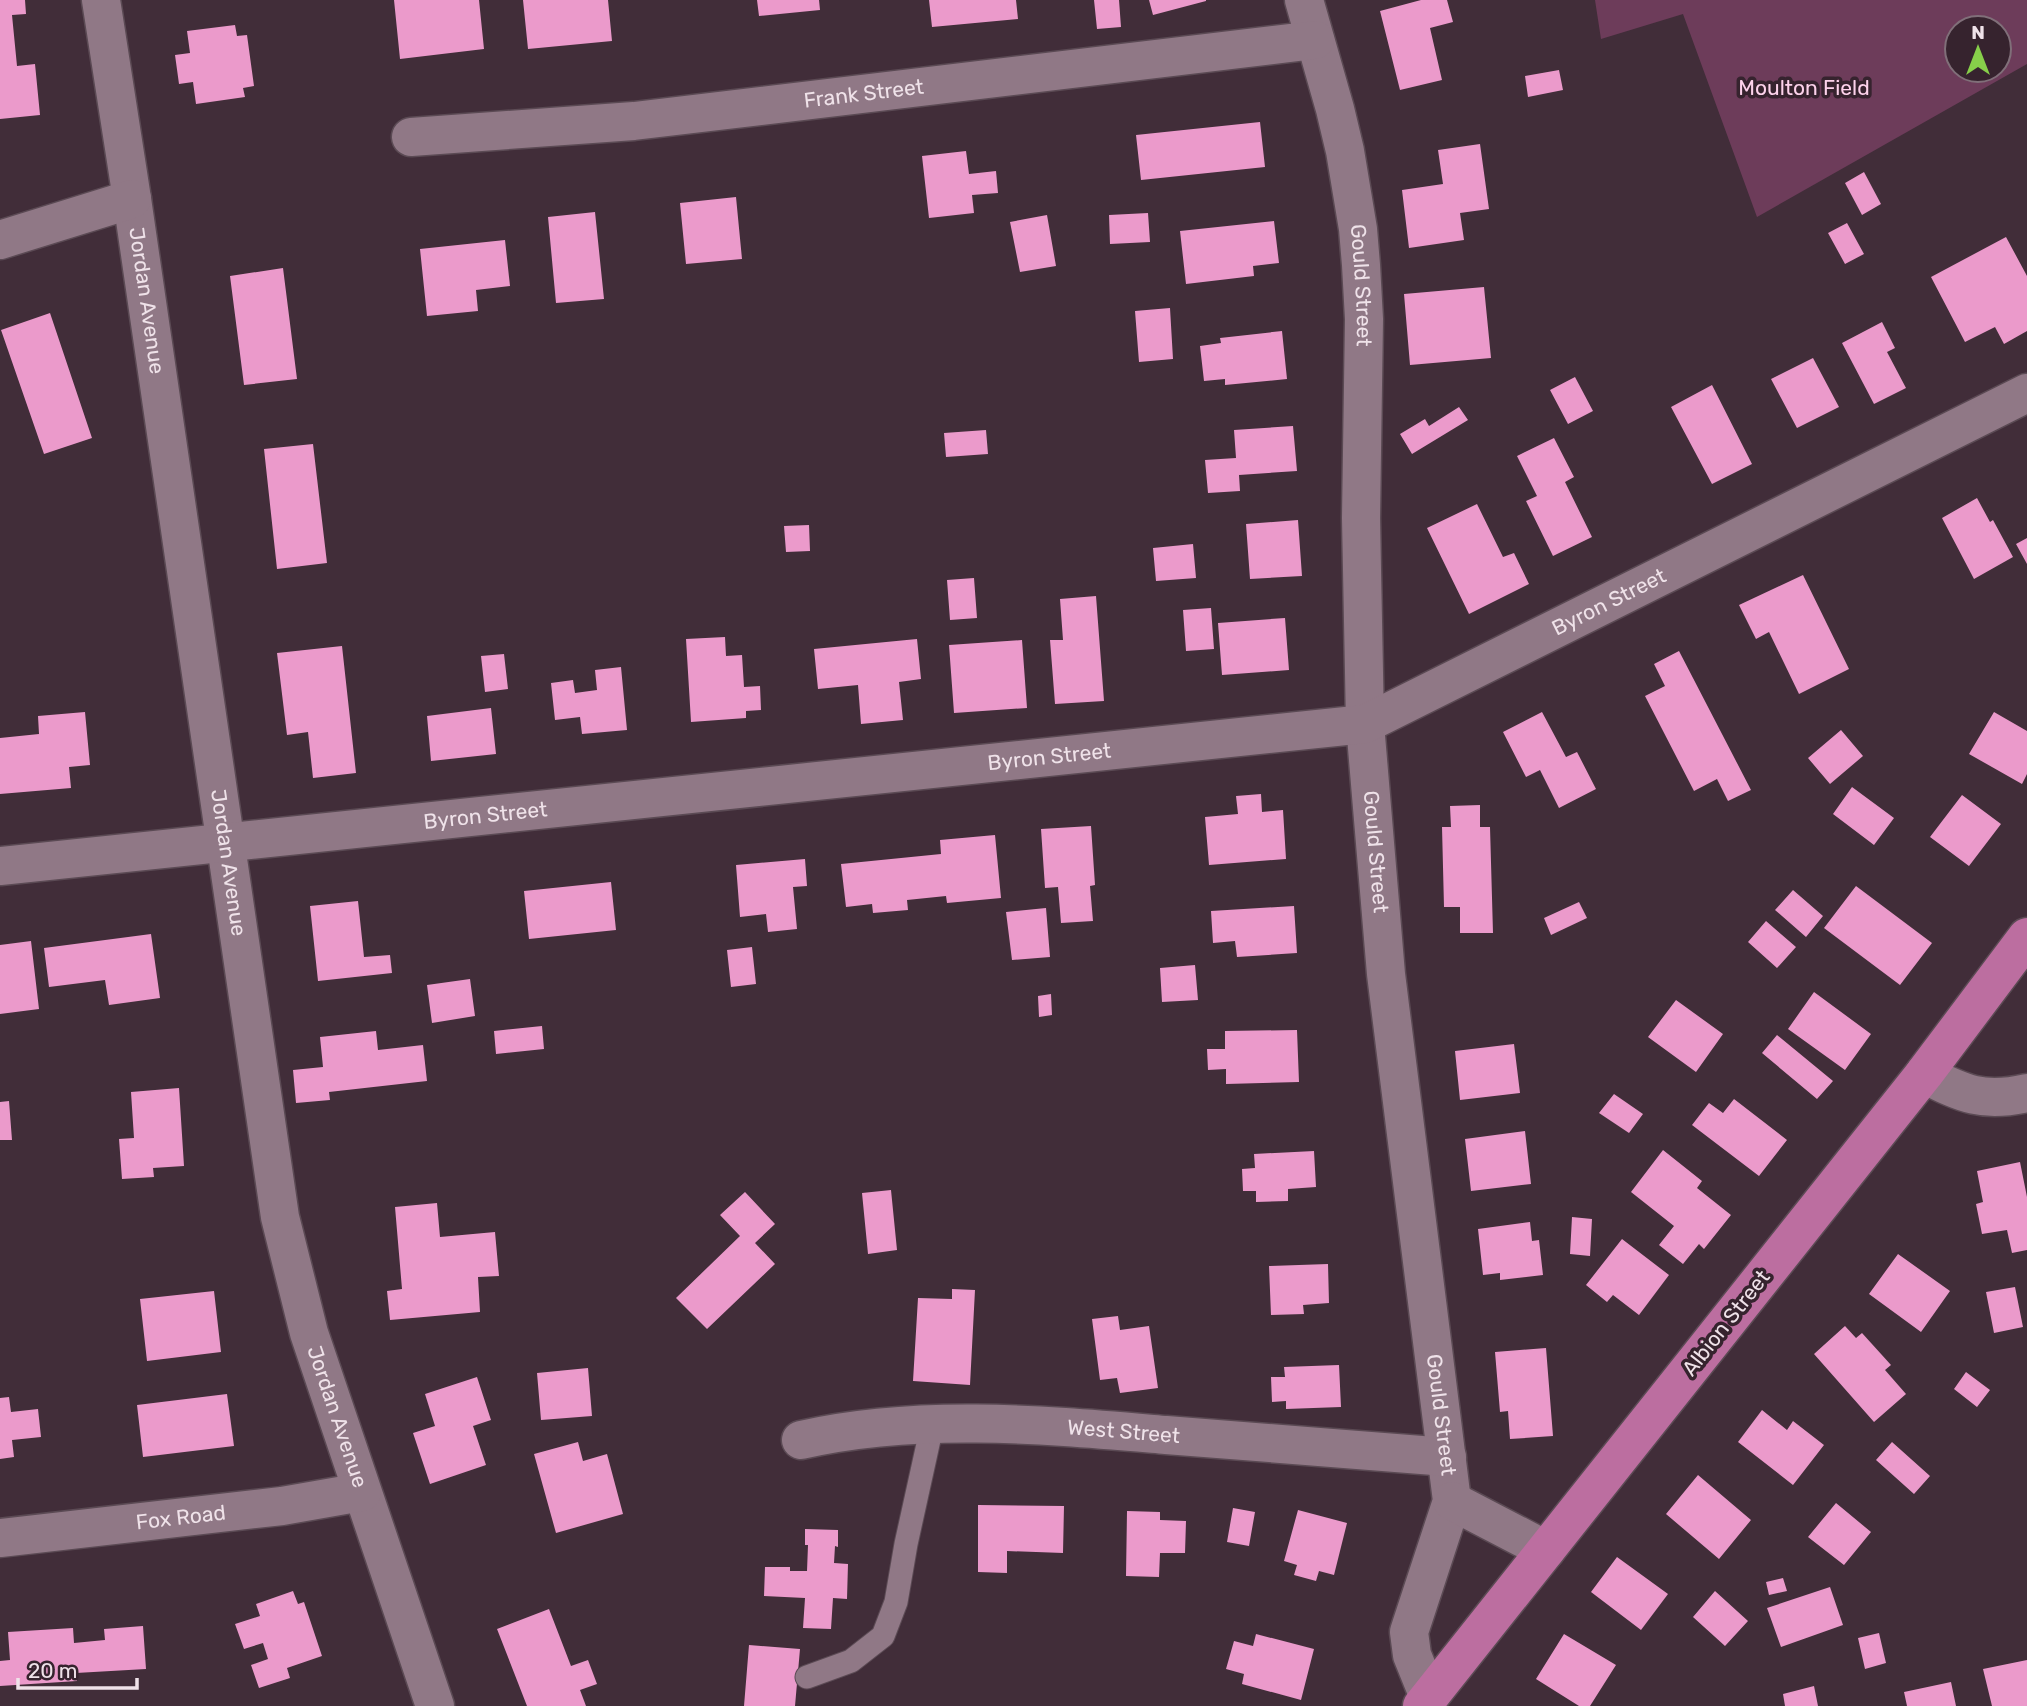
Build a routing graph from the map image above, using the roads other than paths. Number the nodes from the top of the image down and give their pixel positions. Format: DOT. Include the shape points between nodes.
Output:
graph roads {
  1 [pos="101,0"];
  2 [pos="1304,0"];
  3 [pos="1315,40"];
  4 [pos="411,137"];
  5 [pos="132,199"];
  6 [pos="0,240"];
  7 [pos="2027,393"];
  8 [pos="1365,724"];
  9 [pos="225,844"];
  10 [pos="0,866"];
  11 [pos="2027,937"];
  12 [pos="1924,1074"];
  13 [pos="2027,1093"];
  14 [pos="932,1426"];
  15 [pos="801,1440"];
  16 [pos="1447,1457"];
  17 [pos="362,1492"];
  18 [pos="1452,1501"];
  19 [pos="0,1538"];
  20 [pos="1546,1550"];
  21 [pos="807,1677"];
  22 [pos="1425,1702"];
  23 [pos="435,1706"];
  1 -- 5 [label="street, Jordan Avenue"];
  2 -- 3 [label="street, Gould Street"];
  3 -- 4 [label="street, Frank Street" via="634,121"];
  3 -- 8 [label="street, Gould Street" via="1345,151 1362,265"];
  5 -- 6 [label="street"];
  5 -- 9 [label="street, Jordan Avenue"];
  7 -- 8 [label="street, Byron Street"];
  8 -- 9 [label="street, Byron Street"];
  8 -- 16 [label="street, Gould Street" via="1386,974"];
  9 -- 10 [label="street, Byron Street"];
  9 -- 17 [label="street, Jordan Avenue" via="280,1217 309,1333"];
  11 -- 12 [label="main road, Albion Street"];
  12 -- 13 [label="street" via="1975,1097"];
  12 -- 20 [label="main road, Albion Street"];
  14 -- 15 [label="street, West Street"];
  14 -- 16 [label="street, West Street" via="1050,1425"];
  14 -- 21 [label="lane" via="896,1602 883,1636 851,1661"];
  16 -- 18 [label="street, Gould Street"];
  17 -- 19 [label="street, Fox Road" via="282,1506"];
  17 -- 23 [label="street, Jordan Avenue"];
  18 -- 20 [label="street"];
  18 -- 22 [label="street, Gould Street" via="1409,1632"];
  20 -- 22 [label="main road, Albion Street"];
}
